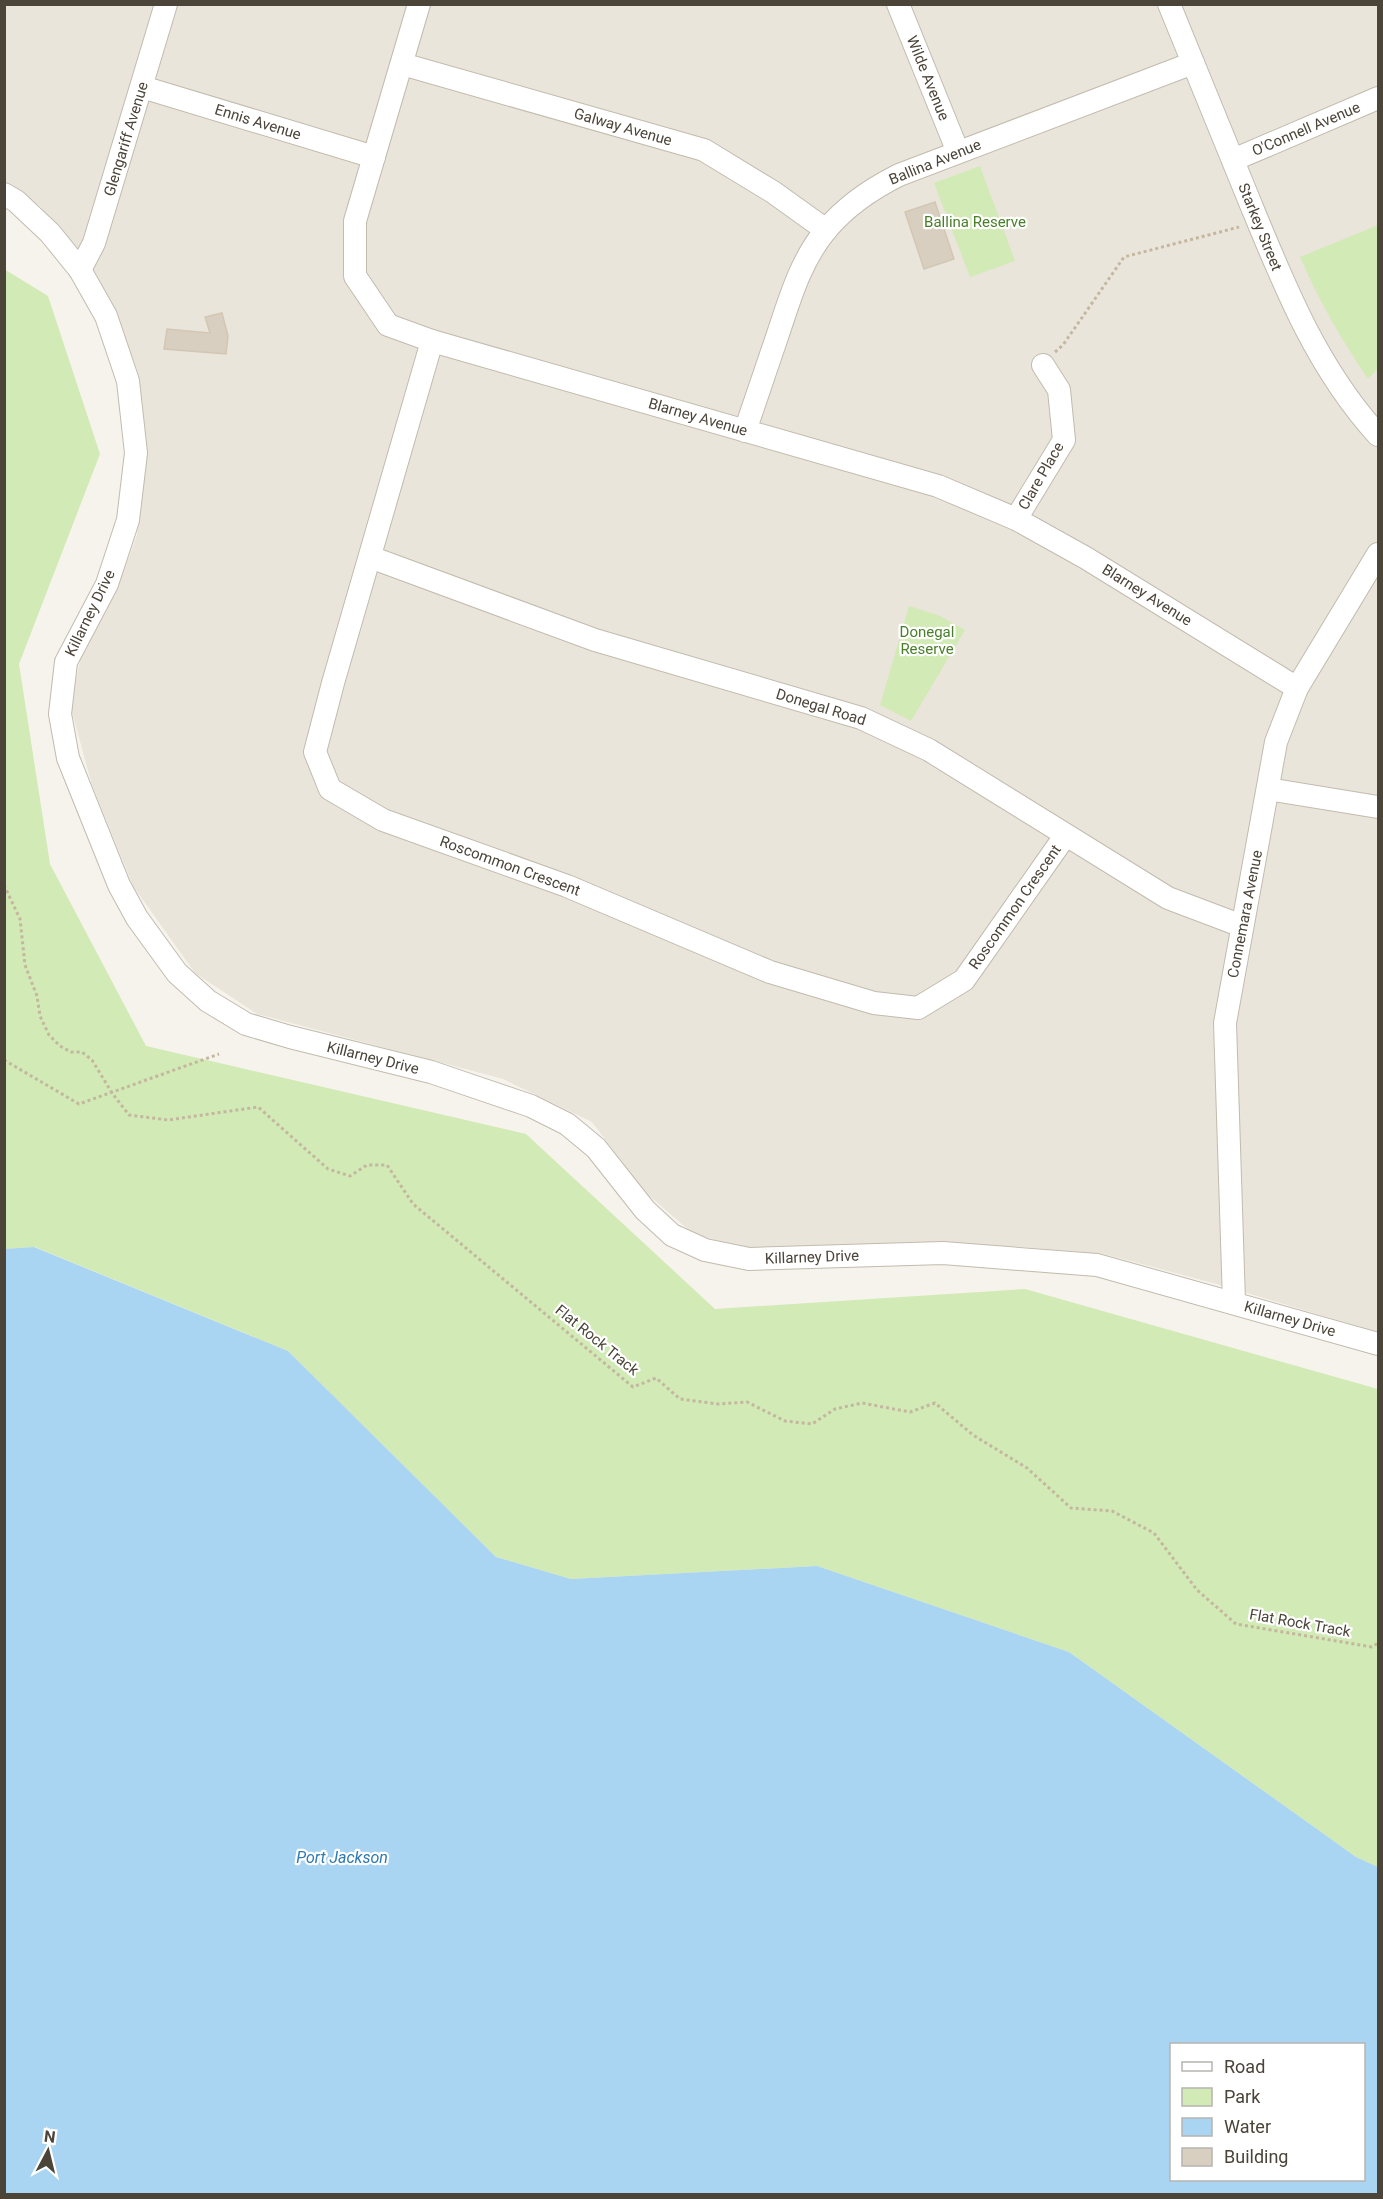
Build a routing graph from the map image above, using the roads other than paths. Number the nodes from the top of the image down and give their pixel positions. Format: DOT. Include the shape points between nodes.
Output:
graph roads {
  1 [pos="166,4"];
  2 [pos="419,4"];
  3 [pos="898,4"];
  4 [pos="1169,4"];
  5 [pos="1193,63"];
  6 [pos="402,64"];
  7 [pos="142,87"];
  8 [pos="1378,98"];
  9 [pos="958,152"];
  10 [pos="374,157"];
  11 [pos="1233,160"];
  12 [pos="4,194"];
  13 [pos="826,230"];
  14 [pos="80,270"];
  15 [pos="432,341"];
  16 [pos="1043,365"];
  17 [pos="745,430"];
  18 [pos="1378,435"];
  19 [pos="1016,519"];
  20 [pos="1378,554"];
  21 [pos="370,556"];
  22 [pos="1298,688"];
  23 [pos="1268,789"];
  24 [pos="1378,807"];
  25 [pos="1065,836"];
  26 [pos="1242,926"];
  27 [pos="1234,1302"];
  28 [pos="1378,1344"];
  1 -- 7 [label="street, Glengariff Avenue"];
  2 -- 6 [label="street, Blarney Avenue"];
  3 -- 9 [label="street, Wilde Avenue"];
  4 -- 5 [label="street, Starkey Street"];
  5 -- 9 [label="street, Ballina Avenue"];
  5 -- 11 [label="street, Starkey Street"];
  6 -- 10 [label="street, Blarney Avenue"];
  6 -- 13 [label="street, Galway Avenue" via="704,150"];
  7 -- 10 [label="street, Ennis Avenue"];
  7 -- 14 [label="street, Glengariff Avenue" via="94,243"];
  8 -- 11 [label="street, O'Connell Avenue"];
  9 -- 13 [label="street, Ballina Avenue" via="873,188"];
  10 -- 15 [label="street, Blarney Avenue" via="355,221 355,276 388,325"];
  11 -- 18 [label="street, Starkey Street" via="1287,293 1320,356"];
  12 -- 14 [label="street, Killarney Drive" via="50,233"];
  13 -- 17 [label="street, Ballina Avenue" via="795,285"];
  14 -- 27 [label="street, Killarney Drive" via="106,316 128,381 136,453 128,520 107,584 66,662 60,714 68,758 119,885 137,918 177,973 208,1001 246,1024 431,1072 531,1106 567,1124 596,1148 645,1210 672,1235 705,1250 749,1259 943,1253 1097,1265"];
  15 -- 17 [label="street, Blarney Avenue"];
  15 -- 21 [label="street, Roscommon Crescent"];
  16 -- 19 [label="street, Clare Place" via="1059,390 1064,440"];
  17 -- 19 [label="street, Blarney Avenue" via="938,486"];
  19 -- 22 [label="street, Blarney Avenue"];
  20 -- 22 [label="street, Connemara Avenue"];
  21 -- 25 [label="street, Donegal Road" via="595,640 861,718 929,750"];
  21 -- 25 [label="street, Roscommon Crescent" via="315,752 330,789 383,820 567,886 770,972 874,1003 918,1008 964,980"];
  22 -- 23 [label="street, Connemara Avenue" via="1276,742"];
  23 -- 24 [label="street"];
  23 -- 26 [label="street, Connemara Avenue"];
  25 -- 26 [label="street, Donegal Road" via="1168,898"];
  26 -- 27 [label="street, Connemara Avenue" via="1225,1023"];
  27 -- 28 [label="street, Killarney Drive"];
}
